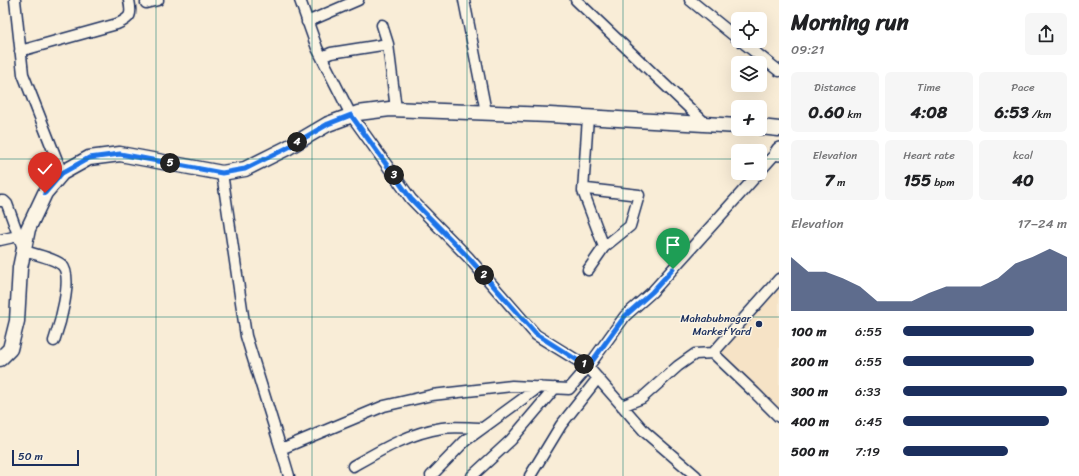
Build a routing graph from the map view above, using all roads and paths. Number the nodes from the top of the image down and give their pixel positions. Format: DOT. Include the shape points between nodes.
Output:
graph roads {
  1 [pos="15,0"];
  2 [pos="129,0"];
  3 [pos="158,0"];
  4 [pos="300,0"];
  5 [pos="358,0"];
  6 [pos="464,0"];
  7 [pos="576,0"];
  8 [pos="690,0"];
  9 [pos="146,3"];
  10 [pos="307,22"];
  11 [pos="382,25"];
  12 [pos="731,33"];
  13 [pos="388,44"];
  14 [pos="750,48"];
  15 [pos="20,51"];
  16 [pos="322,57"];
  17 [pos="779,72"];
  18 [pos="396,109"];
  19 [pos="486,112"];
  20 [pos="351,115"];
  21 [pos="588,118"];
  22 [pos="707,125"];
  23 [pos="731,126"];
  24 [pos="767,128"];
  25 [pos="779,129"];
  26 [pos="778,152"];
  27 [pos="767,164"];
  28 [pos="62,173"];
  29 [pos="222,173"];
  30 [pos="752,180"];
  31 [pos="583,191"];
  32 [pos="0,201"];
  33 [pos="18,236"];
  34 [pos="0,240"];
  35 [pos="604,248"];
  36 [pos="24,251"];
  37 [pos="588,270"];
  38 [pos="779,279"];
  39 [pos="54,341"];
  40 [pos="713,353"];
  41 [pos="0,359"];
  42 [pos="588,367"];
  43 [pos="598,378"];
  44 [pos="540,387"];
  45 [pos="555,388"];
  46 [pos="622,406"];
  47 [pos="779,417"];
  48 [pos="482,428"];
  49 [pos="281,449"];
  50 [pos="353,466"];
  51 [pos="690,474"];
  52 [pos="290,476"];
  53 [pos="431,476"];
  54 [pos="472,476"];
  55 [pos="530,476"];
  1 -- 15 [label="street"];
  2 -- 15 [label="street" via="132,12 125,21"];
  3 -- 9 [label="street"];
  4 -- 10 [label="street"];
  5 -- 10 [label="street"];
  6 -- 19 [label="street"];
  7 -- 22 [label="street"];
  8 -- 12 [label="street"];
  10 -- 16 [label="street"];
  11 -- 13 [label="street"];
  13 -- 16 [label="street" via="331,53"];
  13 -- 18 [label="street"];
  14 -- 17 [label="street"];
  15 -- 28 [label="street" via="23,74"];
  16 -- 20 [label="street"];
  18 -- 19 [label="main road"];
  18 -- 20 [label="main road"];
  19 -- 21 [label="main road"];
  20 -- 29 [label="main road" via="328,124 245,169"];
  20 -- 42 [label="street" via="411,199 468,257 536,334"];
  21 -- 22 [label="main road"];
  21 -- 31 [label="street"];
  22 -- 23 [label="main road"];
  24 -- 25 [label="main road"];
  26 -- 27 [label="street"];
  28 -- 29 [label="main road" via="89,158 120,154"];
  28 -- 36 [label="main road" via="45,193 28,229"];
  29 -- 49 [label="street" via="246,336"];
  30 -- 42 [label="street" via="652,292 625,316"];
  31 -- 35 [label="street"];
  31 -- 35 [label="street" via="587,189 639,195 630,226"];
  32 -- 33 [label="street" via="6,204"];
  33 -- 34 [label="street"];
  33 -- 36 [label="street"];
  35 -- 37 [label="street"];
  36 -- 39 [label="street" via="57,262 66,271 61,319"];
  36 -- 41 [label="main road" via="20,268 17,321 10,349"];
  38 -- 40 [label="street"];
  40 -- 46 [label="street" via="695,354 642,398"];
  40 -- 47 [label="street"];
  42 -- 43 [label="street"];
  42 -- 45 [label="street" via="569,388"];
  43 -- 46 [label="street"];
  43 -- 55 [label="street" via="561,425"];
  44 -- 45 [label="street"];
  44 -- 48 [label="street"];
  44 -- 49 [label="street" via="512,386 432,395 384,406"];
  45 -- 54 [label="street" via="511,440"];
  46 -- 51 [label="street" via="645,432"];
  48 -- 50 [label="street" via="443,428 414,435"];
  48 -- 53 [label="street" via="464,441"];
  49 -- 52 [label="street"];
}
